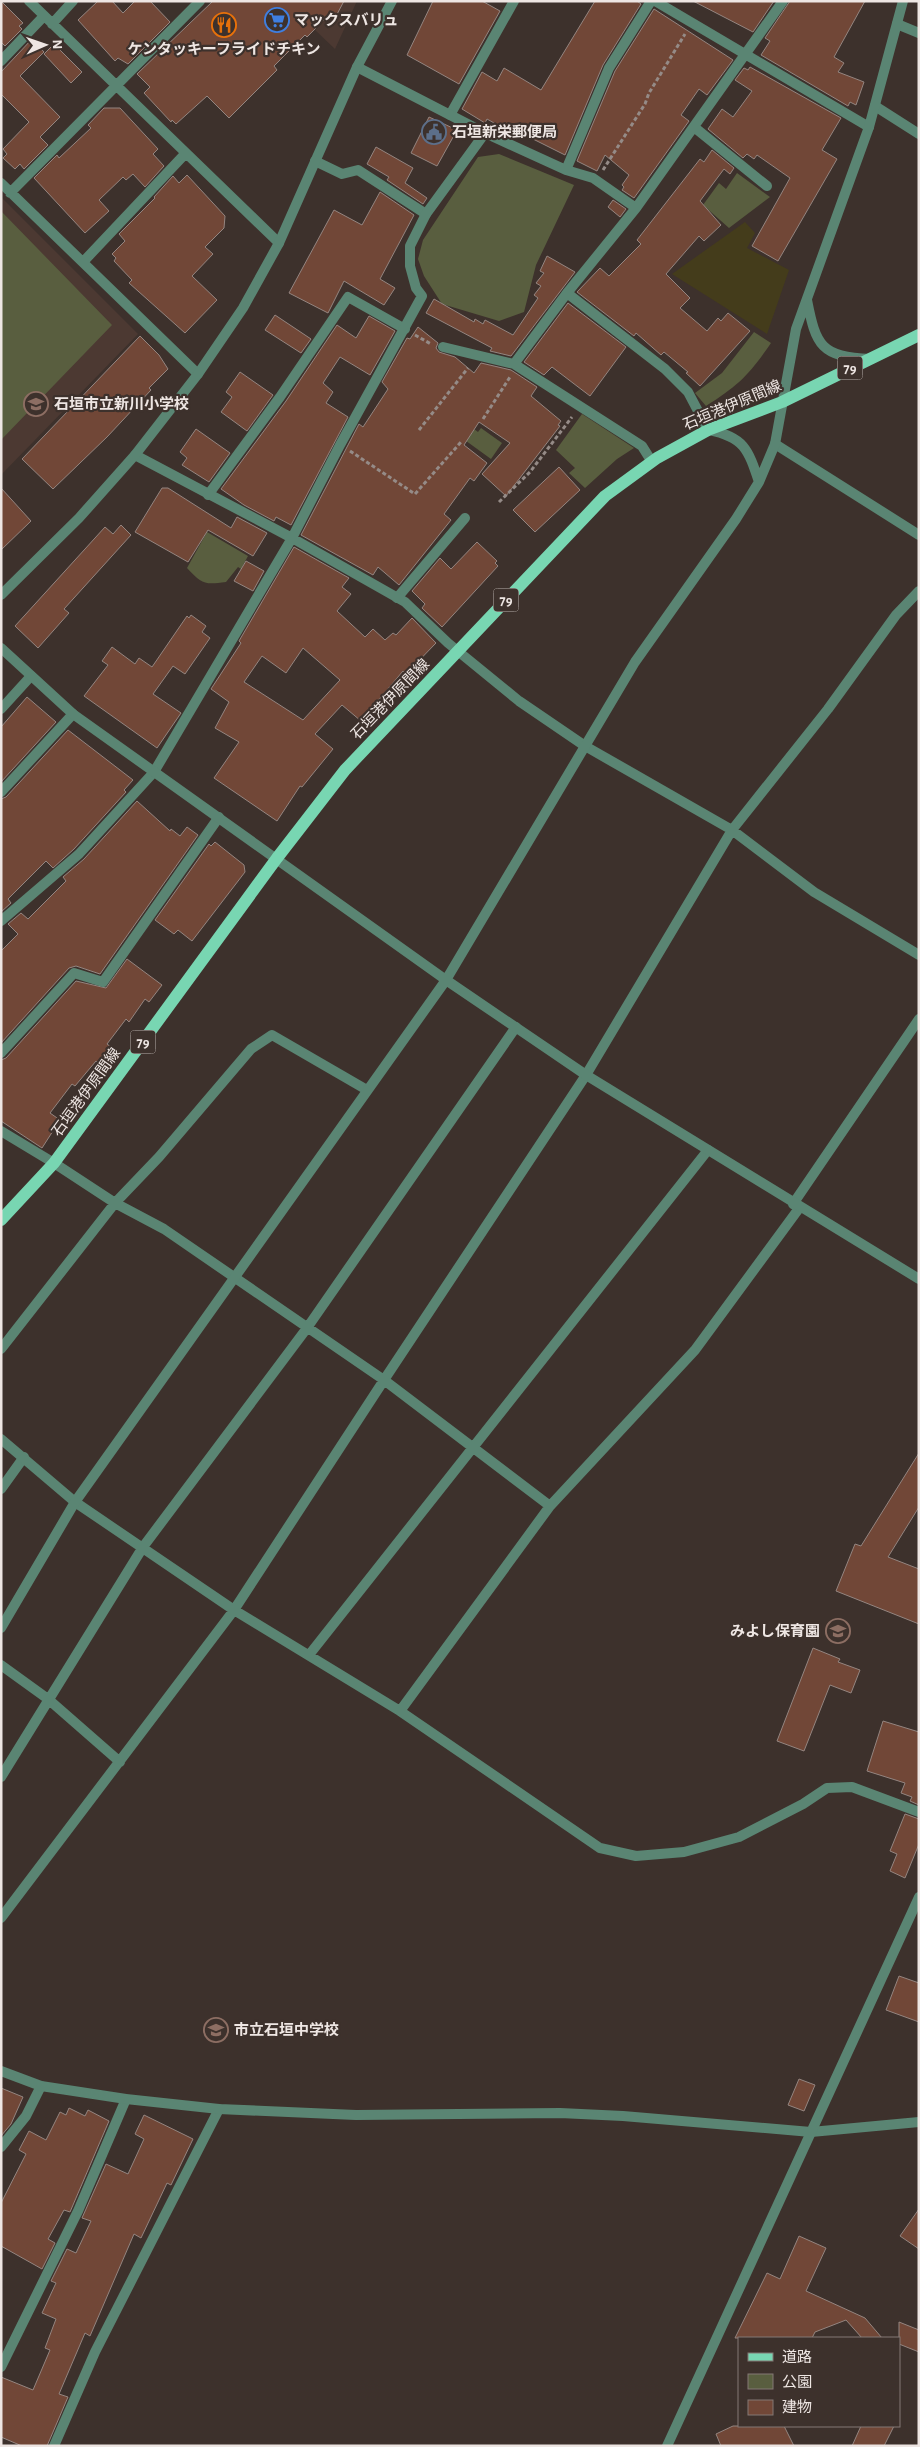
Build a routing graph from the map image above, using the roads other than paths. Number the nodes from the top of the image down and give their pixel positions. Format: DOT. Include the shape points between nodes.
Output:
graph roads {
  1 [pos="29,1"];
  2 [pos="74,1"];
  3 [pos="200,1"];
  4 [pos="392,1"];
  5 [pos="514,1"];
  6 [pos="651,1"];
  7 [pos="656,1"];
  8 [pos="783,1"];
  9 [pos="902,1"];
  10 [pos="48,20"];
  11 [pos="897,24"];
  12 [pos="919,33"];
  13 [pos="746,55"];
  14 [pos="1,61"];
  15 [pos="357,67"];
  16 [pos="116,85"];
  17 [pos="875,106"];
  18 [pos="450,115"];
  19 [pos="869,127"];
  20 [pos="694,128"];
  21 [pos="485,133"];
  22 [pos="919,134"];
  23 [pos="185,154"];
  24 [pos="315,161"];
  25 [pos="566,170"];
  26 [pos="1,184"];
  27 [pos="767,186"];
  28 [pos="10,193"];
  29 [pos="636,208"];
  30 [pos="426,214"];
  31 [pos="279,243"];
  32 [pos="83,262"];
  33 [pos="567,293"];
  34 [pos="806,296"];
  35 [pos="404,329"];
  36 [pos="919,335"];
  37 [pos="444,347"];
  38 [pos="872,359"];
  39 [pos="516,365"];
  40 [pos="198,374"];
  41 [pos="782,402"];
  42 [pos="708,430"];
  43 [pos="774,444"];
  44 [pos="135,455"];
  45 [pos="652,462"];
  46 [pos="759,482"];
  47 [pos="208,495"];
  48 [pos="465,518"];
  49 [pos="919,536"];
  50 [pos="292,538"];
  51 [pos="919,591"];
  52 [pos="1,595"];
  53 [pos="397,598"];
  54 [pos="1,648"];
  55 [pos="458,651"];
  56 [pos="32,676"];
  57 [pos="1,709"];
  58 [pos="73,714"];
  59 [pos="585,746"];
  60 [pos="154,772"];
  61 [pos="1,792"];
  62 [pos="219,818"];
  63 [pos="732,830"];
  64 [pos="277,858"];
  65 [pos="1,921"];
  66 [pos="919,955"];
  67 [pos="446,980"];
  68 [pos="919,1020"];
  69 [pos="516,1027"];
  70 [pos="1,1053"];
  71 [pos="586,1075"];
  72 [pos="367,1090"];
  73 [pos="1,1132"];
  74 [pos="708,1150"];
  75 [pos="54,1162"];
  76 [pos="114,1203"];
  77 [pos="796,1206"];
  78 [pos="1,1220"];
  79 [pos="235,1278"];
  80 [pos="919,1279"];
  81 [pos="307,1328"];
  82 [pos="1,1349"];
  83 [pos="384,1380"];
  84 [pos="1,1439"];
  85 [pos="472,1447"];
  86 [pos="24,1457"];
  87 [pos="1,1489"];
  88 [pos="76,1502"];
  89 [pos="550,1506"];
  90 [pos="143,1547"];
  91 [pos="234,1610"];
  92 [pos="1,1628"];
  93 [pos="309,1655"];
  94 [pos="1,1665"];
  95 [pos="48,1699"];
  96 [pos="400,1711"];
  97 [pos="120,1762"];
  98 [pos="1,1777"];
  99 [pos="919,1812"];
  100 [pos="919,1898"];
  101 [pos="1,1918"];
  102 [pos="1,2071"];
  103 [pos="41,2086"];
  104 [pos="126,2099"];
  105 [pos="218,2109"];
  106 [pos="919,2122"];
  107 [pos="811,2132"];
  108 [pos="1,2147"];
  109 [pos="1,2367"];
  110 [pos="54,2446"];
  111 [pos="667,2446"];
  1 -- 10 [label="street"];
  2 -- 10 [label="street"];
  3 -- 16 [label="street"];
  4 -- 15 [label="street"];
  5 -- 18 [label="street"];
  6 -- 25 [label="street" via="609,68"];
  7 -- 13 [label="street"];
  8 -- 13 [label="street"];
  9 -- 11 [label="street"];
  10 -- 14 [label="street"];
  10 -- 16 [label="street"];
  11 -- 12 [label="street"];
  11 -- 17 [label="street"];
  13 -- 19 [label="street"];
  13 -- 20 [label="street"];
  15 -- 18 [label="street"];
  15 -- 24 [label="street"];
  16 -- 23 [label="street"];
  16 -- 28 [label="street"];
  17 -- 19 [label="street"];
  17 -- 22 [label="street"];
  18 -- 21 [label="street"];
  19 -- 34 [label="street"];
  20 -- 27 [label="street"];
  20 -- 29 [label="street"];
  21 -- 25 [label="street"];
  21 -- 30 [label="street"];
  23 -- 31 [label="street"];
  23 -- 32 [label="street"];
  24 -- 30 [label="street" via="342,174 358,170"];
  24 -- 31 [label="street"];
  25 -- 29 [label="street" via="595,180"];
  26 -- 28 [label="street"];
  28 -- 32 [label="street"];
  29 -- 33 [label="street"];
  30 -- 35 [label="street" via="410,246 410,266 416,288 422,296"];
  31 -- 40 [label="street" via="243,308"];
  32 -- 40 [label="street"];
  33 -- 39 [label="street"];
  33 -- 42 [label="street" via="665,369 688,392"];
  34 -- 38 [label="street" via="813,333 822,346 851,358"];
  34 -- 41 [label="street" via="796,328"];
  35 -- 47 [label="street" via="348,297"];
  35 -- 50 [label="street"];
  36 -- 38 [label="main road, 石垣港伊原間線 / 79"];
  37 -- 39 [label="street"];
  38 -- 41 [label="main road, 石垣港伊原間線 / 79"];
  39 -- 45 [label="street" via="642,446"];
  40 -- 44 [label="street"];
  41 -- 42 [label="main road, 石垣港伊原間線 / 79"];
  41 -- 43 [label="street"];
  42 -- 45 [label="main road, 石垣港伊原間線 / 79"];
  42 -- 46 [label="street" via="729,434 738,441 750,455"];
  43 -- 46 [label="street"];
  43 -- 49 [label="street"];
  44 -- 47 [label="street"];
  44 -- 52 [label="street" via="79,518"];
  45 -- 55 [label="main road, 石垣港伊原間線 / 79" via="605,496"];
  46 -- 59 [label="street" via="634,662"];
  47 -- 50 [label="street"];
  48 -- 53 [label="street"];
  50 -- 53 [label="street"];
  50 -- 60 [label="street"];
  51 -- 63 [label="street" via="896,615 828,709"];
  53 -- 55 [label="street"];
  54 -- 56 [label="street"];
  55 -- 59 [label="street" via="519,701"];
  55 -- 64 [label="main road, 石垣港伊原間線 / 79" via="345,770"];
  56 -- 57 [label="street"];
  56 -- 58 [label="street"];
  58 -- 60 [label="street"];
  58 -- 61 [label="street"];
  59 -- 63 [label="street"];
  59 -- 67 [label="street"];
  60 -- 62 [label="street"];
  60 -- 65 [label="street" via="80,854"];
  62 -- 64 [label="street"];
  62 -- 70 [label="street" via="103,982 74,973"];
  63 -- 66 [label="street" via="814,892"];
  63 -- 71 [label="street"];
  64 -- 67 [label="street"];
  64 -- 75 [label="main road, 石垣港伊原間線 / 79"];
  67 -- 69 [label="street"];
  67 -- 72 [label="street"];
  68 -- 77 [label="street"];
  69 -- 71 [label="street"];
  69 -- 81 [label="street"];
  71 -- 74 [label="street"];
  71 -- 83 [label="street"];
  72 -- 76 [label="street" via="272,1035 251,1049 159,1157"];
  72 -- 79 [label="street"];
  73 -- 75 [label="street"];
  74 -- 77 [label="street"];
  74 -- 85 [label="street"];
  75 -- 76 [label="street"];
  75 -- 78 [label="main road, 石垣港伊原間線 / 79"];
  76 -- 79 [label="street" via="164,1229"];
  76 -- 82 [label="street"];
  77 -- 80 [label="street"];
  77 -- 89 [label="street" via="695,1350"];
  79 -- 81 [label="street"];
  79 -- 88 [label="street"];
  81 -- 83 [label="street"];
  81 -- 90 [label="street"];
  83 -- 85 [label="street"];
  83 -- 91 [label="street"];
  84 -- 86 [label="street"];
  85 -- 89 [label="street"];
  85 -- 93 [label="street"];
  86 -- 87 [label="street"];
  86 -- 88 [label="street"];
  88 -- 90 [label="street"];
  88 -- 92 [label="street"];
  89 -- 96 [label="street"];
  90 -- 91 [label="street"];
  90 -- 95 [label="street"];
  91 -- 93 [label="street"];
  91 -- 97 [label="street"];
  93 -- 96 [label="street"];
  94 -- 95 [label="street"];
  95 -- 97 [label="street"];
  95 -- 98 [label="street"];
  96 -- 99 [label="street" via="600,1848 636,1856 684,1852 739,1837 827,1788 852,1786"];
  97 -- 101 [label="street"];
  100 -- 107 [label="street"];
  102 -- 103 [label="street"];
  103 -- 104 [label="street"];
  103 -- 108 [label="street" via="26,2116"];
  104 -- 105 [label="street"];
  104 -- 109 [label="street" via="78,2211"];
  105 -- 107 [label="street" via="356,2115 560,2113"];
  105 -- 110 [label="street" via="95,2352"];
  106 -- 107 [label="street"];
  107 -- 111 [label="street"];
}
